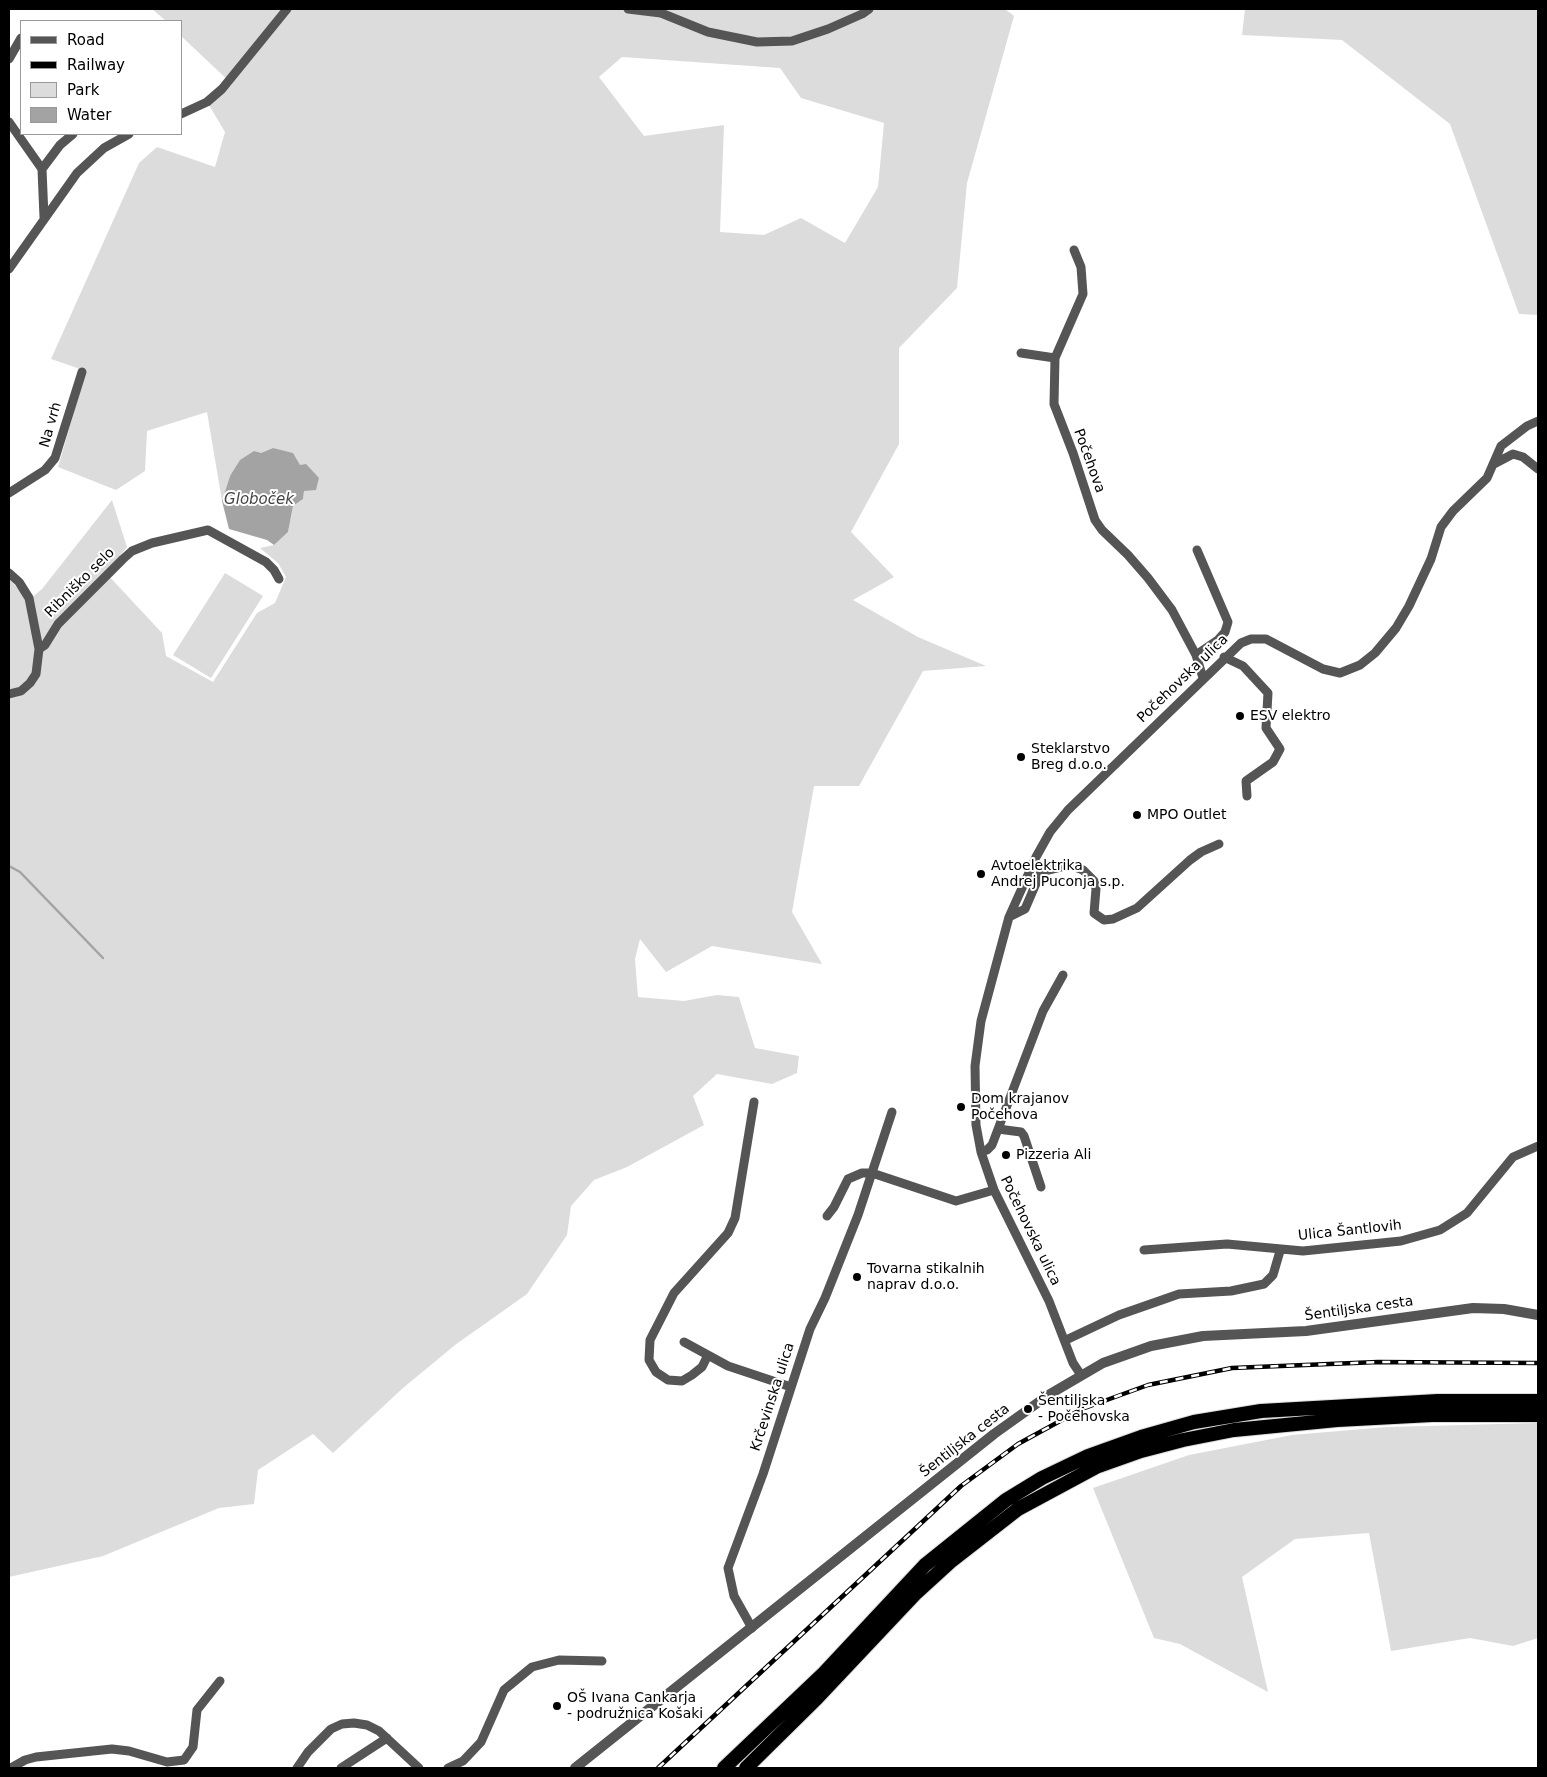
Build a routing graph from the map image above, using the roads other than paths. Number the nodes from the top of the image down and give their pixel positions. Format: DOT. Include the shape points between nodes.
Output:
graph roads {
  1 [pos="287,9"];
  2 [pos="628,9"];
  3 [pos="869,9"];
  4 [pos="20,40"];
  5 [pos="9,59"];
  6 [pos="182,114"];
  7 [pos="9,122"];
  8 [pos="72,135"];
  9 [pos="127,135"];
  10 [pos="42,169"];
  11 [pos="44,217"];
  12 [pos="1074,250"];
  13 [pos="9,269"];
  14 [pos="1021,353"];
  15 [pos="1055,358"];
  16 [pos="82,372"];
  17 [pos="1538,421"];
  18 [pos="1527,426"];
  19 [pos="1538,428"];
  20 [pos="1494,464"];
  21 [pos="1538,469"];
  22 [pos="9,493"];
  23 [pos="1197,550"];
  24 [pos="9,573"];
  25 [pos="280,579"];
  26 [pos="39,649"];
  27 [pos="1196,657"];
  28 [pos="1224,657"];
  29 [pos="1201,673"];
  30 [pos="9,694"];
  31 [pos="1247,796"];
  32 [pos="1218,844"];
  33 [pos="1009,918"];
  34 [pos="1063,974"];
  35 [pos="754,1102"];
  36 [pos="892,1112"];
  37 [pos="998,1129"];
  38 [pos="1538,1146"];
  39 [pos="981,1152"];
  40 [pos="872,1173"];
  41 [pos="1041,1187"];
  42 [pos="994,1190"];
  43 [pos="828,1216"];
  44 [pos="1144,1250"];
  45 [pos="1280,1251"];
  46 [pos="1538,1314"];
  47 [pos="1066,1340"];
  48 [pos="684,1342"];
  49 [pos="708,1355"];
  50 [pos="1081,1375"];
  51 [pos="791,1387"];
  52 [pos="1538,1401"];
  53 [pos="1538,1415"];
  54 [pos="752,1628"];
  55 [pos="602,1662"];
  56 [pos="220,1681"];
  57 [pos="387,1738"];
  58 [pos="11,1768"];
  59 [pos="297,1768"];
  60 [pos="341,1768"];
  61 [pos="419,1768"];
  62 [pos="448,1768"];
  63 [pos="575,1768"];
  64 [pos="724,1768"];
  65 [pos="746,1768"];
  1 -- 6 [label="street" via="222,89 208,102"];
  2 -- 3 [label="street" via="661,14 708,32 757,42 792,41 828,29"];
  4 -- 5 [label="street"];
  7 -- 10 [label="street"];
  8 -- 10 [label="street"];
  9 -- 11 [label="street" via="104,148 77,173"];
  10 -- 11 [label="street"];
  11 -- 13 [label="street"];
  12 -- 15 [label="street, Počehova" via="1081,267 1083,294"];
  14 -- 15 [label="street"];
  15 -- 27 [label="street, Počehova" via="1054,404 1095,520 1148,578 1172,610"];
  16 -- 22 [label="street, Na vrh" via="55,458 45,470"];
  17 -- 18 [label="street, Počehovska ulica"];
  18 -- 19 [label="street"];
  18 -- 20 [label="street, Počehovska ulica" via="1501,446"];
  20 -- 21 [label="street" via="1513,454 1523,457"];
  20 -- 28 [label="street, Počehovska ulica" via="1480,487 1453,511 1441,527 1431,559 1396,628 1360,665 1340,673 1323,669 1266,639 1241,642"];
  23 -- 27 [label="street" via="1228,622 1218,640"];
  24 -- 26 [label="street" via="26,591 32,605"];
  25 -- 26 [label="street, Ribniško selo" via="266,562 208,530 152,543 132,551 123,559 58,624"];
  26 -- 30 [label="street" via="36,674 30,684"];
  27 -- 29 [label="street, Počehova"];
  28 -- 29 [label="street, Počehovska ulica"];
  28 -- 31 [label="street" via="1244,666 1268,692 1266,728 1280,749 1273,762 1246,781"];
  29 -- 33 [label="street, Počehovska ulica" via="1050,832"];
  32 -- 33 [label="street" via="1200,852 1137,908 1113,919 1104,920 1094,913 1094,881 1083,870 1070,865 1041,872 1025,909"];
  33 -- 39 [label="street, Počehovska ulica" via="981,1021 976,1059 976,1125"];
  34 -- 37 [label="street" via="1043,1011"];
  35 -- 49 [label="street" via="734,1218 728,1233 674,1293 650,1340 649,1360 656,1372 668,1380 682,1381 692,1375 702,1367"];
  36 -- 40 [label="street, Krčevinska ulica"];
  37 -- 39 [label="street" via="992,1145"];
  37 -- 41 [label="street" via="1021,1132 1024,1136"];
  38 -- 45 [label="street, Ulica Šantlovih" via="1512,1157 1467,1213 1440,1230 1393,1242"];
  39 -- 42 [label="street, Počehovska ulica"];
  40 -- 42 [label="street" via="956,1201"];
  40 -- 43 [label="street" via="848,1179"];
  40 -- 51 [label="street, Krčevinska ulica" via="825,1298 810,1328"];
  42 -- 47 [label="street, Počehovska ulica"];
  44 -- 45 [label="street, Ulica Šantlovih" via="1227,1244"];
  45 -- 47 [label="street" via="1273,1275 1264,1284 1231,1291 1180,1294 1119,1315"];
  46 -- 50 [label="street, Šentiljska cesta" via="1473,1308 1315,1330 1203,1336 1151,1346 1103,1363"];
  47 -- 50 [label="street, Počehovska ulica"];
  48 -- 49 [label="street"];
  49 -- 51 [label="street" via="758,1378"];
  50 -- 54 [label="street, Šentiljska cesta" via="994,1434"];
  51 -- 54 [label="street, Krčevinska ulica" via="728,1568 734,1596"];
  52 -- 64 [label="highway" via="1438,1401 1261,1411 1194,1422 1141,1436 1088,1456 1006,1500 925,1565 824,1673"];
  53 -- 65 [label="highway" via="1432,1415 1234,1430 1140,1451 1096,1468 1018,1509 950,1562"];
  54 -- 63 [label="street, Šentiljska cesta"];
  55 -- 62 [label="street" via="559,1660 532,1667 504,1690 481,1742 463,1760"];
  56 -- 58 [label="street" via="197,1710 193,1747 178,1762 112,1749 36,1757"];
  57 -- 59 [label="street" via="368,1725 342,1724 331,1729"];
  57 -- 60 [label="street"];
  57 -- 61 [label="street"];
}
